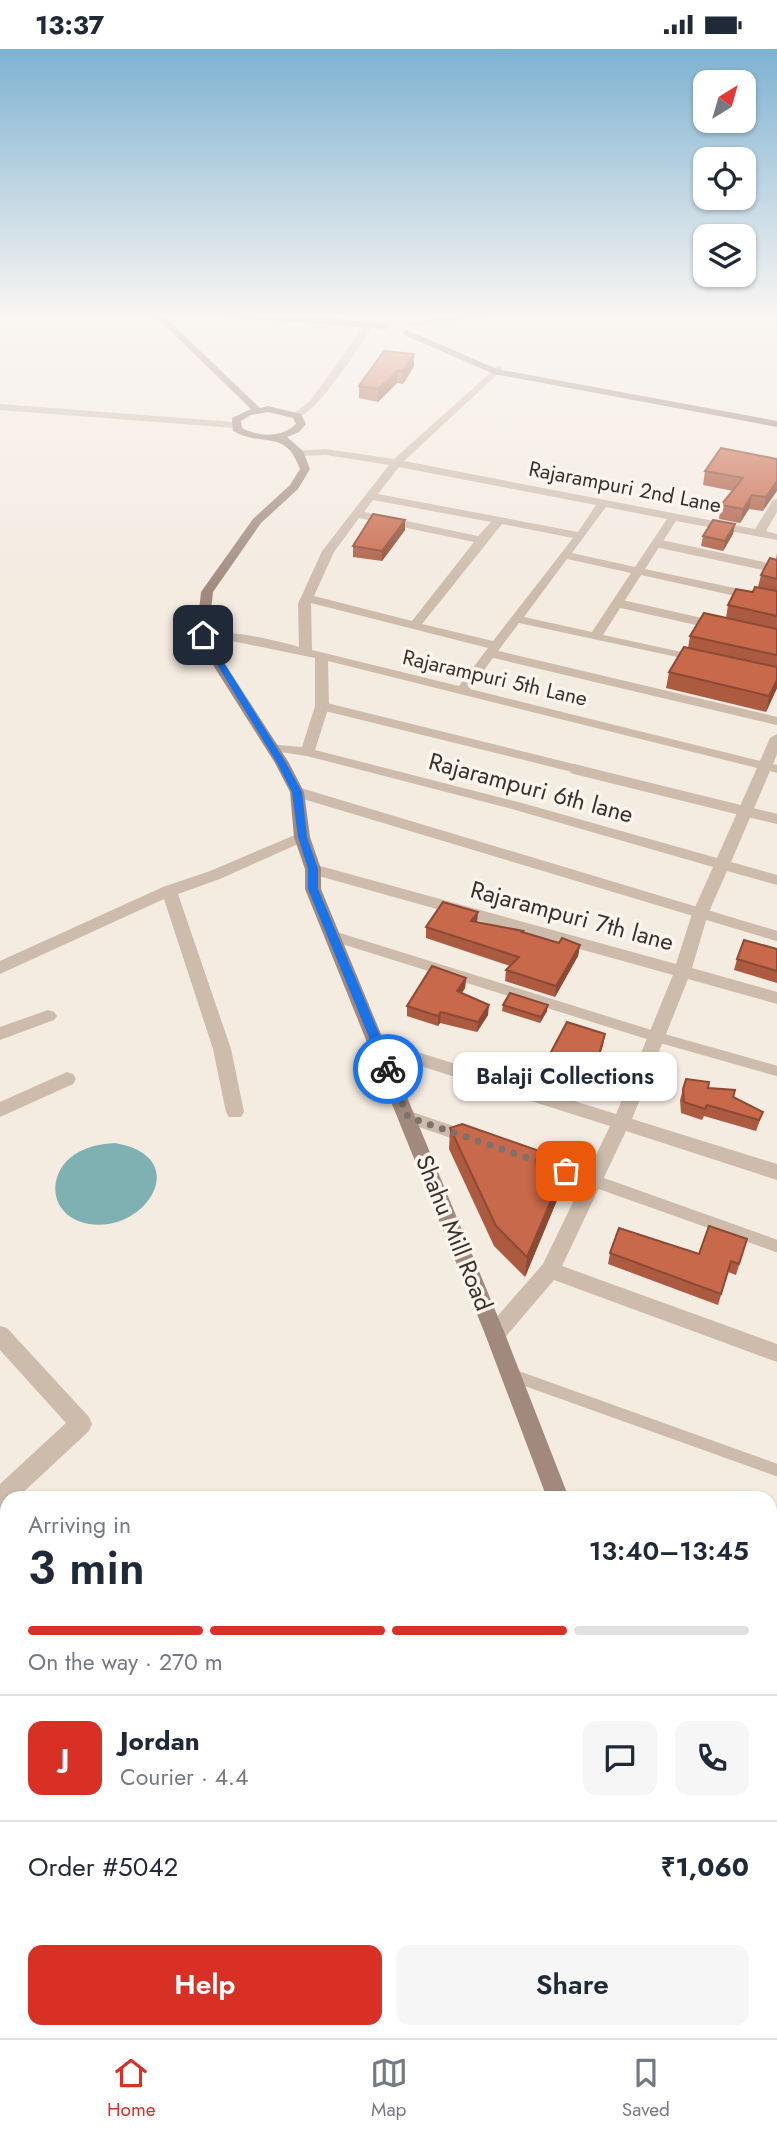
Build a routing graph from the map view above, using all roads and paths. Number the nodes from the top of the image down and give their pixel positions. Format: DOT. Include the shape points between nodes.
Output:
graph roads {
  1 [pos="0,407"];
  2 [pos="254,407"];
  3 [pos="308,407"];
  4 [pos="456,407"];
  5 [pos="697,407"];
  6 [pos="257,410"];
  7 [pos="297,416"];
  8 [pos="777,422"];
  9 [pos="234,425"];
  10 [pos="279,436"];
  11 [pos="299,453"];
  12 [pos="396,463"];
  13 [pos="370,496"];
  14 [pos="604,502"];
  15 [pos="777,502"];
  16 [pos="356,514"];
  17 [pos="674,516"];
  18 [pos="500,520"];
  19 [pos="759,533"];
  20 [pos="581,536"];
  21 [pos="777,537"];
  22 [pos="481,540"];
  23 [pos="656,543"];
  24 [pos="564,555"];
  25 [pos="777,569"];
  26 [pos="638,571"];
  27 [pos="306,598"];
  28 [pos="777,601"];
  29 [pos="617,603"];
  30 [pos="516,619"];
  31 [pos="415,625"];
  32 [pos="724,627"];
  33 [pos="595,637"];
  34 [pos="202,638"];
  35 [pos="493,650"];
  36 [pos="306,653"];
  37 [pos="321,656"];
  38 [pos="712,663"];
  39 [pos="462,691"];
  40 [pos="322,706"];
  41 [pos="777,721"];
  42 [pos="777,738"];
  43 [pos="272,747"];
  44 [pos="307,752"];
  45 [pos="771,767"];
  46 [pos="297,792"];
  47 [pos="746,811"];
  48 [pos="777,819"];
  49 [pos="302,837"];
  50 [pos="723,865"];
  51 [pos="313,869"];
  52 [pos="777,880"];
  53 [pos="169,891"];
  54 [pos="700,915"];
  55 [pos="333,936"];
  56 [pos="777,936"];
  57 [pos="0,968"];
  58 [pos="683,972"];
  59 [pos="777,998"];
  60 [pos="48,1016"];
  61 [pos="0,1034"];
  62 [pos="657,1037"];
  63 [pos="379,1046"];
  64 [pos="777,1071"];
  65 [pos="67,1079"];
  66 [pos="0,1110"];
  67 [pos="235,1112"];
  68 [pos="408,1117"];
  69 [pos="621,1123"];
  70 [pos="474,1139"];
  71 [pos="540,1161"];
  72 [pos="777,1172"];
  73 [pos="592,1179"];
  74 [pos="777,1246"];
  75 [pos="550,1270"];
  76 [pos="495,1334"];
  77 [pos="0,1335"];
  78 [pos="777,1353"];
  79 [pos="509,1374"];
  80 [pos="777,1470"];
  81 [pos="9,1491"];
  82 [pos="555,1491"];
  1 -- 9 [label="street"];
  2 -- 6 [label="main road"];
  3 -- 7 [label="street"];
  4 -- 12 [label="street"];
  5 -- 8 [label="main road"];
  6 -- 7 [label="main road"];
  6 -- 9 [label="main road" via="240,416"];
  7 -- 10 [label="main road" via="298,428"];
  9 -- 10 [label="main road" via="251,436"];
  10 -- 11 [label="main road"];
  11 -- 12 [label="street, Rajarampuri 2nd Lane" via="326,452"];
  11 -- 34 [label="main road" via="305,469 294,487 257,521 207,592"];
  12 -- 13 [label="street"];
  12 -- 14 [label="street, Rajarampuri 2nd Lane"];
  13 -- 16 [label="street"];
  13 -- 18 [label="street"];
  14 -- 17 [label="street, Rajarampuri 2nd Lane"];
  14 -- 20 [label="street"];
  15 -- 19 [label="street"];
  16 -- 22 [label="street"];
  16 -- 27 [label="street" via="328,551"];
  17 -- 19 [label="street, Rajarampuri 2nd Lane"];
  17 -- 23 [label="street"];
  18 -- 20 [label="street"];
  18 -- 22 [label="street"];
  19 -- 21 [label="street, Rajarampuri 2nd Lane"];
  20 -- 24 [label="street"];
  22 -- 31 [label="street"];
  23 -- 25 [label="lane"];
  23 -- 26 [label="street"];
  24 -- 26 [label="street"];
  24 -- 30 [label="street"];
  26 -- 28 [label="street"];
  26 -- 29 [label="street"];
  27 -- 31 [label="street"];
  27 -- 36 [label="street"];
  29 -- 32 [label="lane"];
  29 -- 33 [label="street"];
  30 -- 33 [label="street"];
  30 -- 35 [label="street"];
  31 -- 35 [label="street"];
  33 -- 38 [label="street"];
  34 -- 36 [label="street, Rajarampuri 5th Lane" via="232,637"];
  34 -- 43 [label="main road, Shahu Mill Road"];
  35 -- 39 [label="street"];
  35 -- 41 [label="lane"];
  36 -- 37 [label="street, Rajarampuri 5th Lane"];
  37 -- 39 [label="street, Rajarampuri 5th Lane"];
  37 -- 40 [label="street"];
  39 -- 45 [label="street, Rajarampuri 5th Lane"];
  40 -- 44 [label="street"];
  40 -- 47 [label="lane"];
  42 -- 45 [label="street"];
  43 -- 44 [label="street, Rajarampuri 6th lane"];
  43 -- 46 [label="main road, Shahu Mill Road"];
  44 -- 50 [label="street, Rajarampuri 6th lane"];
  45 -- 47 [label="street"];
  46 -- 49 [label="main road, Shahu Mill Road"];
  46 -- 54 [label="lane"];
  47 -- 48 [label="lane"];
  47 -- 50 [label="street"];
  49 -- 51 [label="main road, Shahu Mill Road"];
  49 -- 53 [label="street"];
  50 -- 52 [label="street, Rajarampuri 6th lane"];
  50 -- 54 [label="street"];
  51 -- 55 [label="main road, Shahu Mill Road" via="313,889"];
  51 -- 58 [label="street, Rajarampuri 7th lane"];
  53 -- 57 [label="street"];
  53 -- 67 [label="street" via="222,1049"];
  54 -- 56 [label="lane"];
  54 -- 58 [label="street"];
  55 -- 62 [label="lane"];
  55 -- 63 [label="main road, Shahu Mill Road"];
  58 -- 59 [label="street, Rajarampuri 7th lane"];
  58 -- 62 [label="street"];
  60 -- 61 [label="street"];
  62 -- 64 [label="lane"];
  62 -- 69 [label="street"];
  63 -- 68 [label="main road, Shahu Mill Road"];
  63 -- 69 [label="street"];
  65 -- 66 [label="street"];
  68 -- 70 [label="lane"];
  68 -- 76 [label="main road, Shahu Mill Road"];
  69 -- 72 [label="street"];
  69 -- 73 [label="street"];
  71 -- 73 [label="lane"];
  73 -- 74 [label="lane"];
  73 -- 75 [label="street"];
  75 -- 76 [label="street"];
  75 -- 78 [label="street"];
  76 -- 79 [label="main road, Shahu Mill Road"];
  77 -- 81 [label="street" via="81,1424"];
  79 -- 80 [label="lane"];
  79 -- 82 [label="main road, Shahu Mill Road"];
}
